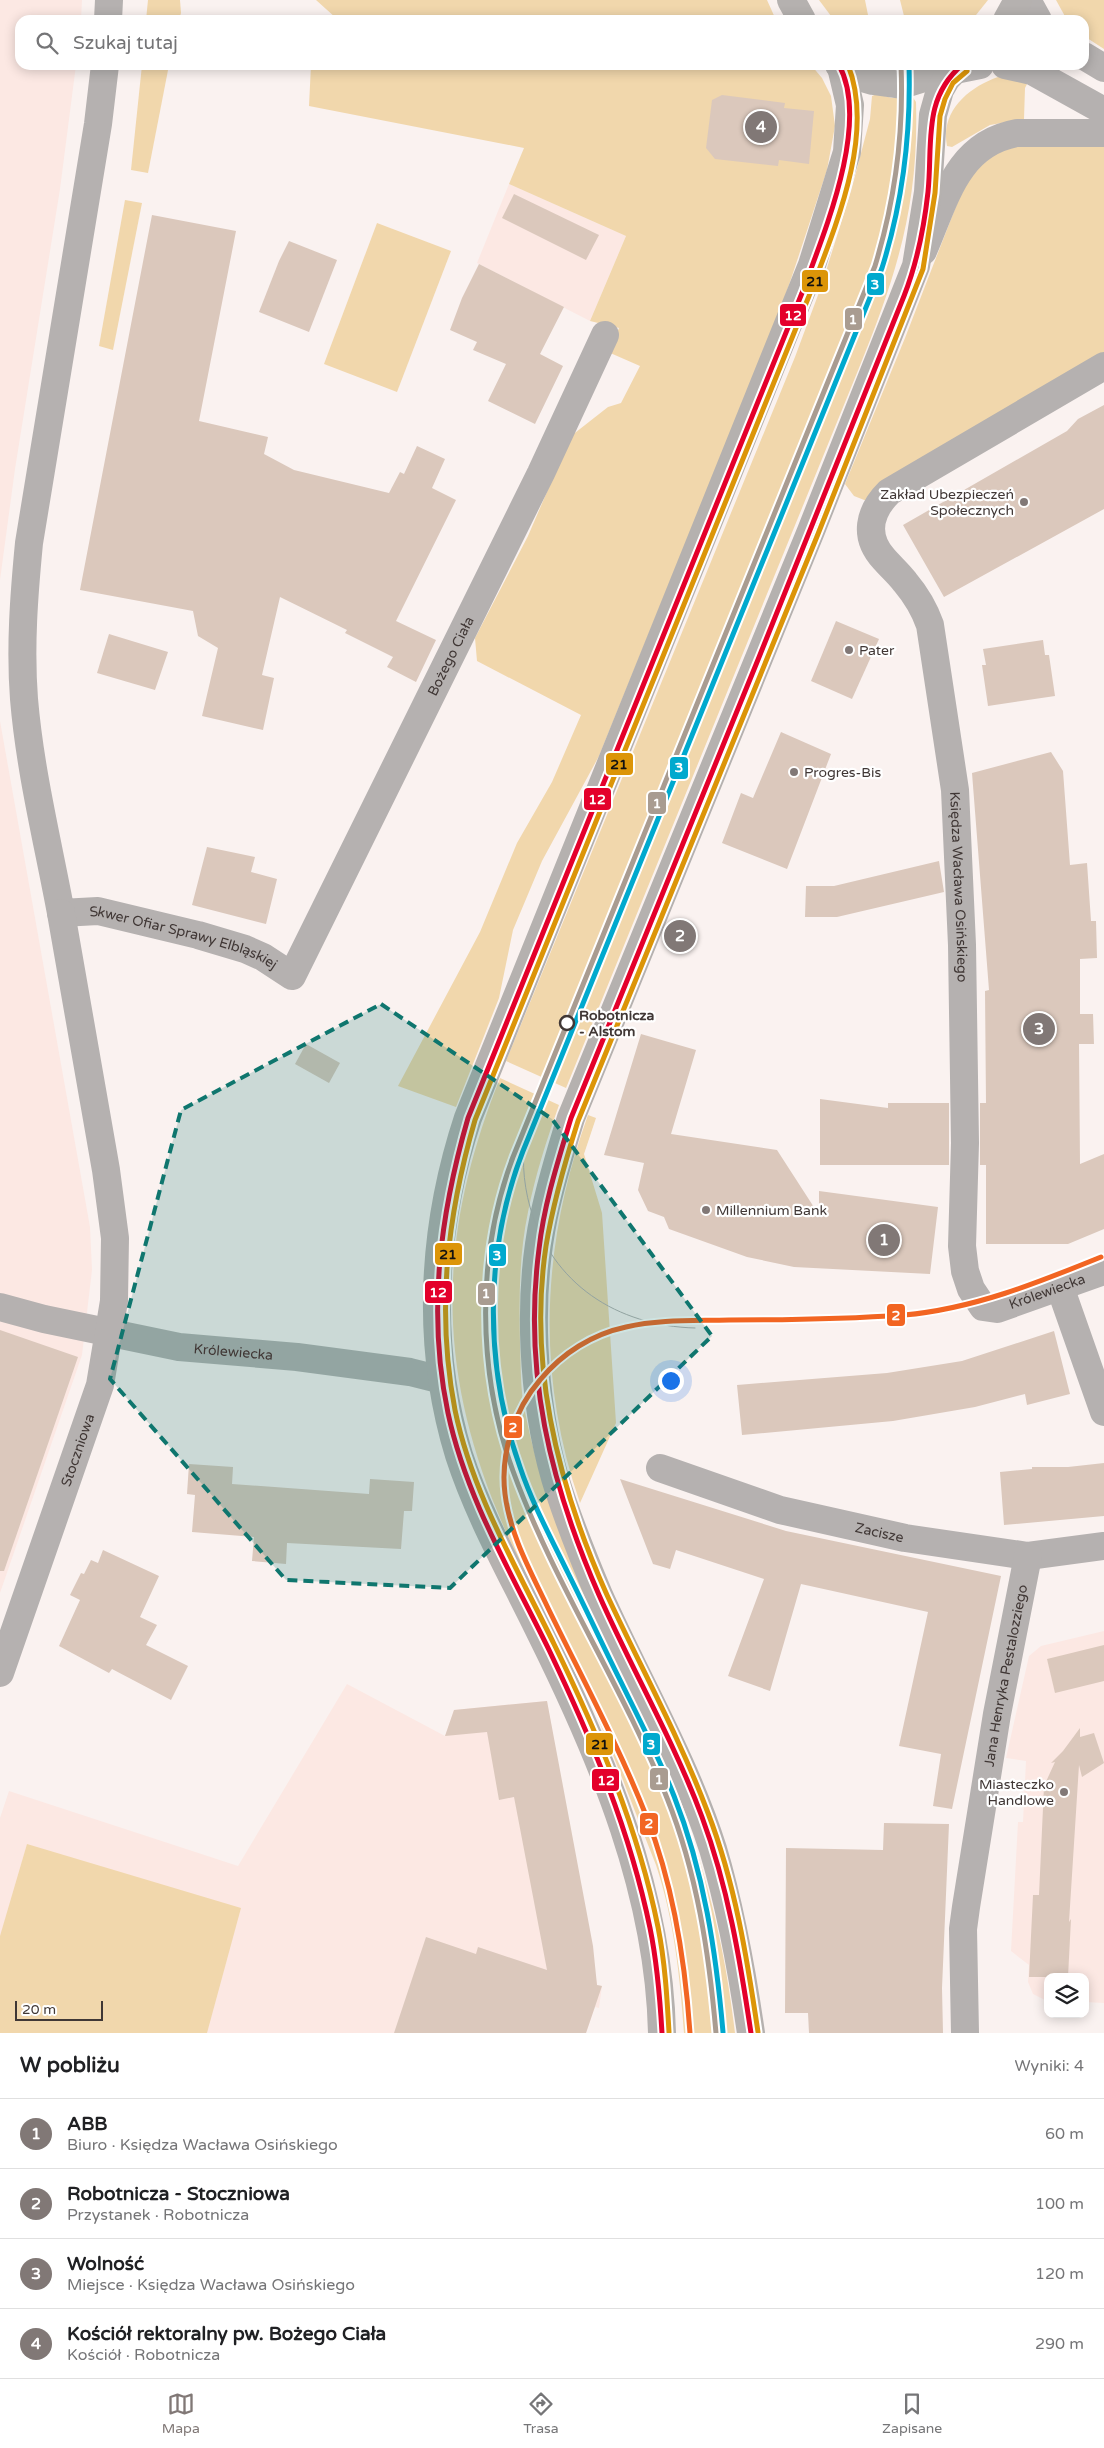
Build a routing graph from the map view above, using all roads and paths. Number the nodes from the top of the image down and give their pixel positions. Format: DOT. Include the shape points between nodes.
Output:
graph roads {
  1 [pos="109,0"];
  2 [pos="791,0"];
  3 [pos="1018,0"];
  4 [pos="1027,0"];
  5 [pos="108,15"];
  6 [pos="799,15"];
  7 [pos="1010,15"];
  8 [pos="1035,15"];
  9 [pos="1089,59"];
  10 [pos="1104,68"];
  11 [pos="104,70"];
  12 [pos="841,70"];
  13 [pos="849,70"];
  14 [pos="955,70"];
  15 [pos="961,70"];
  16 [pos="1028,70"];
  17 [pos="1104,110"];
  18 [pos="1104,133"];
  19 [pos="916,266"];
  20 [pos="605,335"];
  21 [pos="1104,366"];
  22 [pos="65,912"];
  23 [pos="292,976"];
  24 [pos="1104,1271"];
  25 [pos="1060,1287"];
  26 [pos="971,1289"];
  27 [pos="0,1307"];
  28 [pos="110,1332"];
  29 [pos="442,1380"];
  30 [pos="1104,1412"];
  31 [pos="660,1468"];
  32 [pos="1104,1546"];
  33 [pos="1028,1556"];
  34 [pos="0,1673"];
  35 [pos="662,2033"];
  36 [pos="751,2033"];
  37 [pos="965,2033"];
  1 -- 5 [label="street"];
  2 -- 6 [label="main road"];
  3 -- 7 [label="main road"];
  4 -- 8 [label="street"];
  9 -- 10 [label="street"];
  11 -- 22 [label="street" via="29,543 23,609 24,699 30,746"];
  12 -- 29 [label="main road" via="850,111 847,152 812,265 481,1084 457,1151 443,1216 437,1282"];
  13 -- 14 [label="main road" via="873,81 902,85"];
  15 -- 19 [label="main road" via="946,78 933,115 928,192"];
  16 -- 17 [label="street"];
  18 -- 19 [label="street" via="1017,133 983,145 960,169"];
  19 -- 36 [label="main road" via="571,1118 544,1215 537,1271 534,1319 539,1391 555,1478 596,1587 684,1773 713,1849 743,1978"];
  20 -- 23 [label="street, Bożego Ciała" via="541,473"];
  21 -- 26 [label="street, Księdza Wacława Osińskiego" via="897,487 876,504 872,516 874,544 923,606 930,625 955,790 965,1143 962,1246"];
  22 -- 23 [label="street, Skwer Ofiar Sprawy Elbląskiej" via="98,911 245,949"];
  22 -- 28 [label="street" via="115,1238 115,1290"];
  24 -- 25 [label="street, Królewiecka"];
  25 -- 26 [label="street, Królewiecka" via="997,1309 983,1307"];
  25 -- 30 [label="street"];
  27 -- 28 [label="street"];
  28 -- 29 [label="street, Królewiecka" via="179,1347 356,1365"];
  28 -- 34 [label="street, Stoczniowa" via="100,1385"];
  29 -- 35 [label="main road" via="459,1455 471,1486 587,1733 625,1832 651,1928"];
  31 -- 33 [label="street, Zacisze" via="780,1510 905,1538"];
  32 -- 33 [label="street, Zacisze"];
  33 -- 37 [label="street, Jana Henryka Pestalozziego" via="997,1714 963,1928"];
}
